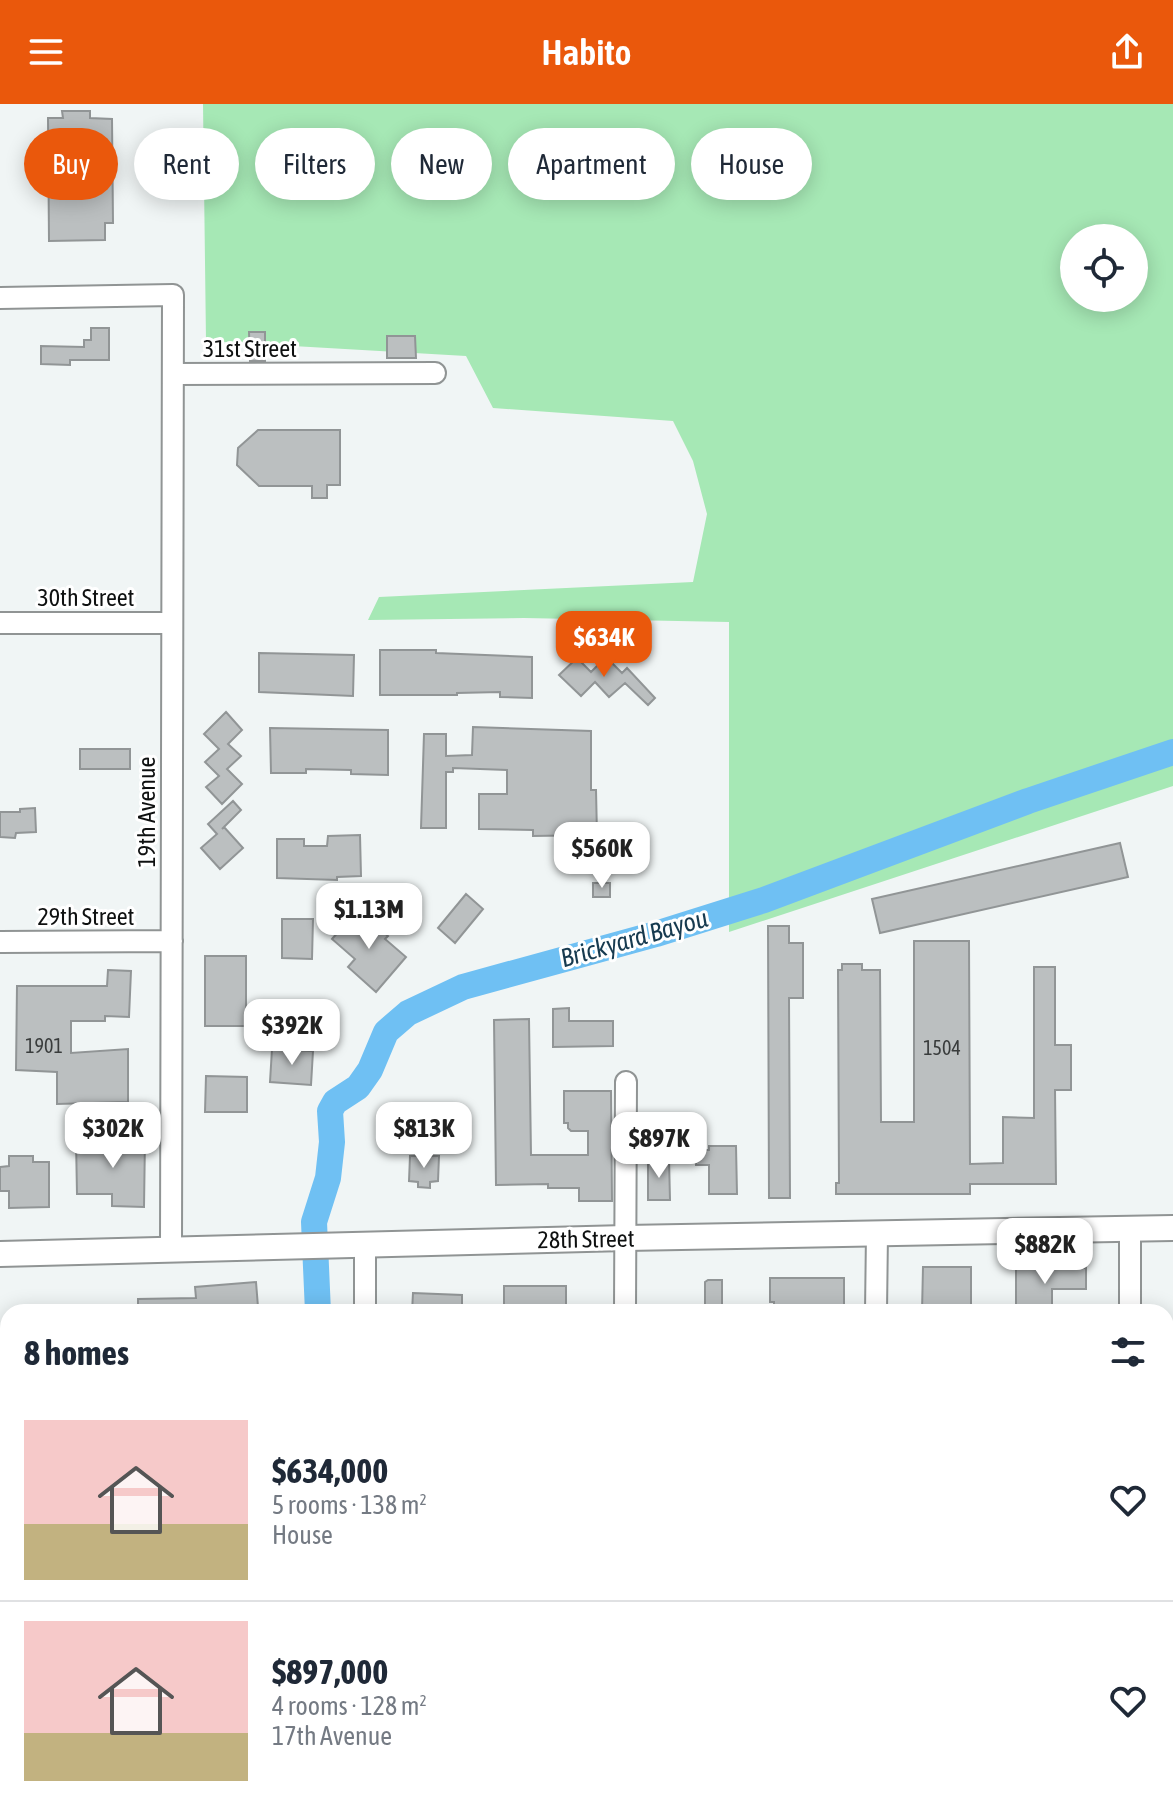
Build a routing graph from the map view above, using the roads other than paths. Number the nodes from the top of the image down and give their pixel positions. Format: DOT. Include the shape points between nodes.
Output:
graph roads {
  1 [pos="0,298"];
  2 [pos="435,373"];
  3 [pos="173,374"];
  4 [pos="0,623"];
  5 [pos="172,623"];
  6 [pos="172,941"];
  7 [pos="0,942"];
  8 [pos="626,1082"];
  9 [pos="1173,1228"];
  10 [pos="1130,1229"];
  11 [pos="877,1233"];
  12 [pos="626,1238"];
  13 [pos="353,1245"];
  14 [pos="171,1249"];
  15 [pos="0,1254"];
  16 [pos="364,1304"];
  17 [pos="625,1304"];
  18 [pos="876,1304"];
  19 [pos="1130,1304"];
  1 -- 3 [label="street, 31st Street" via="173,295"];
  2 -- 3 [label="street, 31st Street"];
  3 -- 5 [label="street, 19th Avenue"];
  4 -- 5 [label="street, 30th Street"];
  5 -- 6 [label="street, 19th Avenue"];
  6 -- 7 [label="street, 29th Street"];
  6 -- 14 [label="street, 19th Avenue"];
  8 -- 12 [label="street"];
  9 -- 10 [label="main road, 28th Street"];
  10 -- 11 [label="main road, 28th Street"];
  10 -- 19 [label="street"];
  11 -- 12 [label="main road, 28th Street"];
  11 -- 18 [label="street"];
  12 -- 13 [label="main road, 28th Street"];
  12 -- 17 [label="street"];
  13 -- 14 [label="main road, 28th Street"];
  13 -- 16 [label="street"];
  14 -- 15 [label="main road, 28th Street"];
}
